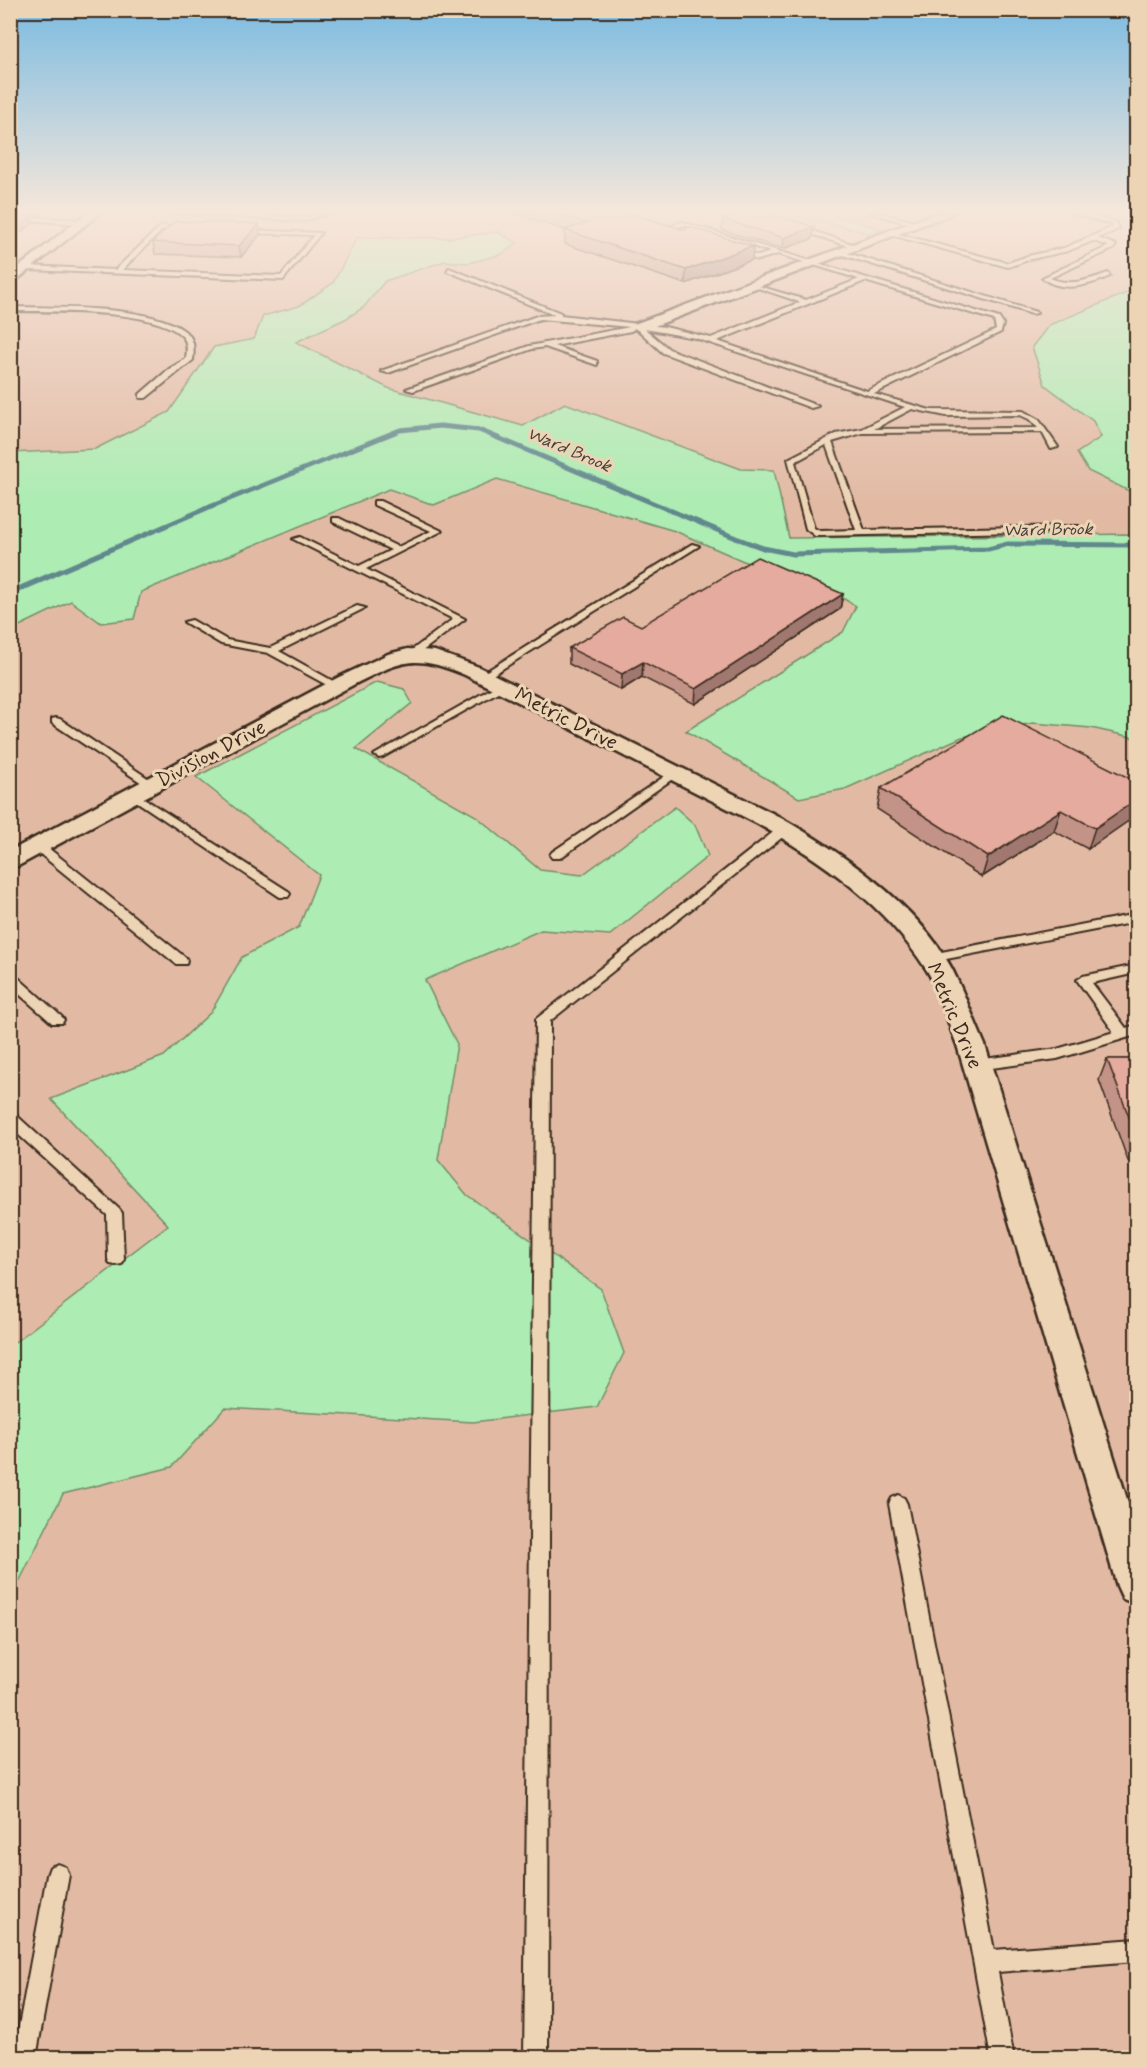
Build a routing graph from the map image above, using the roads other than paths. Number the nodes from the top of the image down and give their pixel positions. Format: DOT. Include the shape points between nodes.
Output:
graph roads {
  1 [pos="21,310"];
  2 [pos="548,310"];
  3 [pos="687,310"];
  4 [pos="787,310"];
  5 [pos="963,310"];
  6 [pos="1023,310"];
  7 [pos="1034,313"];
  8 [pos="569,318"];
  9 [pos="639,327"];
  10 [pos="710,340"];
  11 [pos="546,345"];
  12 [pos="594,363"];
  13 [pos="385,371"];
  14 [pos="410,389"];
  15 [pos="867,394"];
  16 [pos="143,396"];
  17 [pos="814,406"];
  18 [pos="909,408"];
  19 [pos="1043,430"];
  20 [pos="862,431"];
  21 [pos="828,441"];
  22 [pos="1054,447"];
  23 [pos="377,503"];
  24 [pos="336,520"];
  25 [pos="1079,529"];
  26 [pos="861,532"];
  27 [pos="297,539"];
  28 [pos="695,546"];
  29 [pos="398,550"];
  30 [pos="359,569"];
  31 [pos="360,608"];
  32 [pos="189,622"];
  33 [pos="271,651"];
  34 [pos="413,653"];
  35 [pos="492,681"];
  36 [pos="336,687"];
  37 [pos="56,721"];
  38 [pos="379,756"];
  39 [pos="674,773"];
  40 [pos="143,790"];
  41 [pos="785,829"];
  42 [pos="38,846"];
  43 [pos="556,855"];
  44 [pos="10,861"];
  45 [pos="284,894"];
  46 [pos="1137,918"];
  47 [pos="931,958"];
  48 [pos="181,961"];
  49 [pos="1137,969"];
  50 [pos="10,978"];
  51 [pos="57,1020"];
  52 [pos="1130,1032"];
  53 [pos="977,1065"];
  54 [pos="10,1118"];
  55 [pos="116,1259"];
  56 [pos="898,1504"];
  57 [pos="1137,1586"];
  58 [pos="58,1875"];
  59 [pos="1137,1950"];
  60 [pos="985,1962"];
  61 [pos="24,2058"];
  62 [pos="536,2058"];
  63 [pos="1003,2058"];
  1 -- 16 [label="lane" via="122,314 170,325 185,335 192,348 189,360"];
  2 -- 8 [label="lane"];
  3 -- 9 [label="street"];
  4 -- 10 [label="lane"];
  5 -- 15 [label="lane" via="997,320 999,331"];
  6 -- 7 [label="lane"];
  8 -- 9 [label="lane"];
  8 -- 13 [label="lane" via="539,317"];
  9 -- 10 [label="lane"];
  9 -- 11 [label="lane"];
  9 -- 17 [label="lane" via="666,351"];
  10 -- 15 [label="lane"];
  11 -- 12 [label="lane"];
  11 -- 14 [label="lane"];
  15 -- 18 [label="lane"];
  18 -- 19 [label="lane" via="946,414 1020,413 1032,416"];
  18 -- 20 [label="lane"];
  19 -- 20 [label="lane"];
  19 -- 22 [label="lane"];
  20 -- 21 [label="lane"];
  21 -- 26 [label="lane"];
  21 -- 26 [label="lane" via="791,461 810,529 818,534"];
  23 -- 29 [label="lane" via="438,531"];
  24 -- 29 [label="lane"];
  25 -- 26 [label="lane"];
  27 -- 30 [label="lane"];
  28 -- 35 [label="lane"];
  29 -- 30 [label="lane"];
  30 -- 34 [label="lane" via="460,619"];
  31 -- 33 [label="lane"];
  32 -- 33 [label="lane" via="224,642"];
  33 -- 36 [label="lane"];
  34 -- 35 [label="street, Metric Drive" via="441,657"];
  34 -- 36 [label="street, Division Drive"];
  35 -- 38 [label="lane"];
  35 -- 39 [label="street, Metric Drive"];
  36 -- 40 [label="street, Division Drive"];
  37 -- 40 [label="lane"];
  39 -- 41 [label="street, Metric Drive"];
  39 -- 43 [label="lane"];
  40 -- 42 [label="street, Division Drive"];
  40 -- 45 [label="lane"];
  41 -- 47 [label="street, Metric Drive" via="863,883 908,926"];
  41 -- 62 [label="lane" via="543,1019"];
  42 -- 44 [label="street, Division Drive"];
  42 -- 48 [label="lane"];
  46 -- 47 [label="lane"];
  47 -- 53 [label="street, Metric Drive" via="939,969"];
  49 -- 52 [label="lane" via="1083,980"];
  50 -- 51 [label="lane"];
  52 -- 53 [label="lane" via="1057,1054"];
  53 -- 57 [label="street, Metric Drive"];
  54 -- 55 [label="lane" via="114,1214"];
  56 -- 60 [label="lane"];
  58 -- 61 [label="lane"];
  59 -- 60 [label="lane"];
  60 -- 63 [label="lane"];
}
